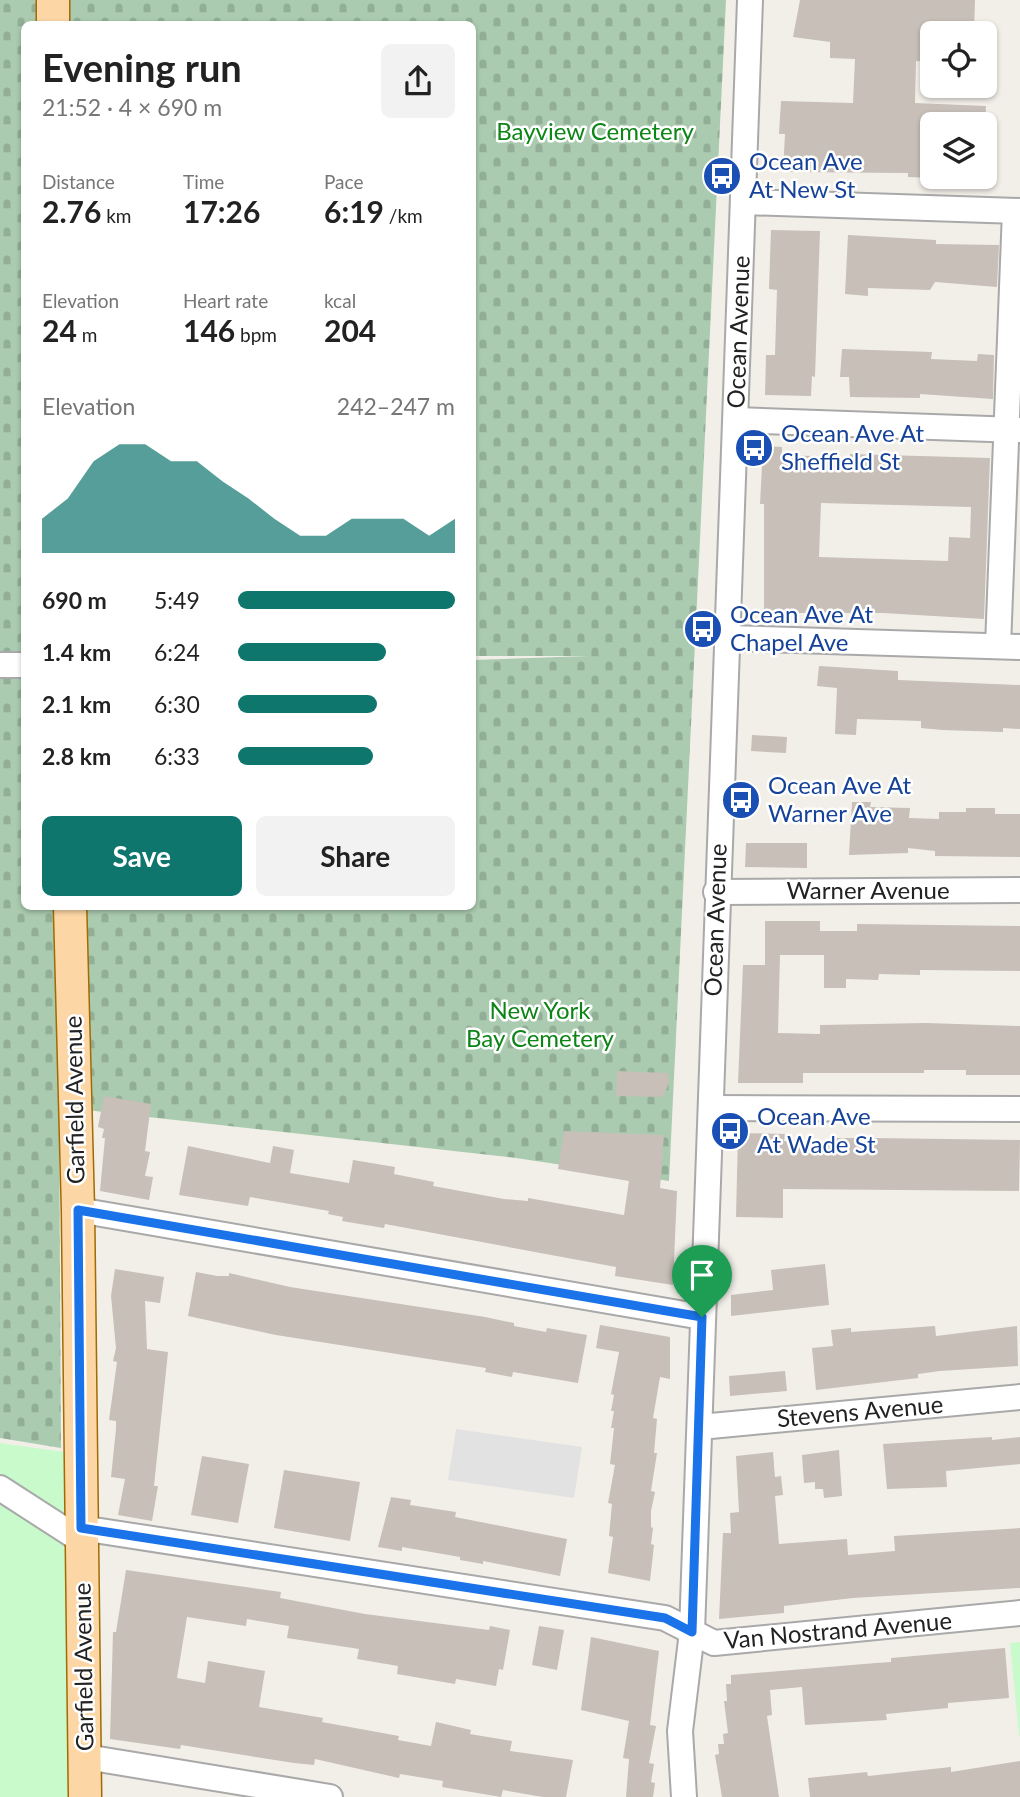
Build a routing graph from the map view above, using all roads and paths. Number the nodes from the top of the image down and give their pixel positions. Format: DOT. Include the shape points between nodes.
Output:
graph roads {
  1 [pos="53,0"];
  2 [pos="751,0"];
  3 [pos="53,21"];
  4 [pos="744,202"];
  5 [pos="1018,211"];
  6 [pos="736,420"];
  7 [pos="1013,430"];
  8 [pos="728,638"];
  9 [pos="1009,646"];
  10 [pos="0,665"];
  11 [pos="21,665"];
  12 [pos="1020,890"];
  13 [pos="716,892"];
  14 [pos="70,910"];
  15 [pos="711,1108"];
  16 [pos="1020,1109"];
  17 [pos="78,1210"];
  18 [pos="702,1317"];
  19 [pos="1020,1397"];
  20 [pos="700,1427"];
  21 [pos="0,1488"];
  22 [pos="82,1534"];
  23 [pos="1020,1613"];
  24 [pos="692,1632"];
  25 [pos="86,1757"];
  26 [pos="85,1797"];
  27 [pos="330,1797"];
  28 [pos="684,1797"];
  1 -- 3 [label="main road"];
  2 -- 4 [label="street, Ocean Avenue"];
  4 -- 5 [label="street"];
  4 -- 6 [label="street, Ocean Avenue"];
  5 -- 7 [label="street"];
  6 -- 7 [label="street"];
  6 -- 8 [label="street, Ocean Avenue"];
  7 -- 9 [label="street"];
  8 -- 9 [label="street"];
  8 -- 13 [label="street, Ocean Avenue"];
  10 -- 11 [label="street"];
  12 -- 13 [label="street, Warner Avenue"];
  13 -- 15 [label="street, Ocean Avenue"];
  14 -- 17 [label="main road, Garfield Avenue"];
  15 -- 16 [label="street"];
  15 -- 18 [label="street, Ocean Avenue"];
  17 -- 18 [label="street"];
  17 -- 22 [label="main road, Garfield Avenue"];
  18 -- 20 [label="street, Ocean Avenue"];
  19 -- 20 [label="street, Stevens Avenue"];
  20 -- 24 [label="street, Ocean Avenue"];
  21 -- 22 [label="street"];
  22 -- 24 [label="street, Van Nostrand Avenue" via="665,1618"];
  22 -- 25 [label="main road, Garfield Avenue"];
  23 -- 24 [label="street, Van Nostrand Avenue" via="714,1643"];
  24 -- 28 [label="street, Ocean Avenue" via="680,1731"];
  25 -- 26 [label="main road, Garfield Avenue"];
  25 -- 27 [label="street"];
}
